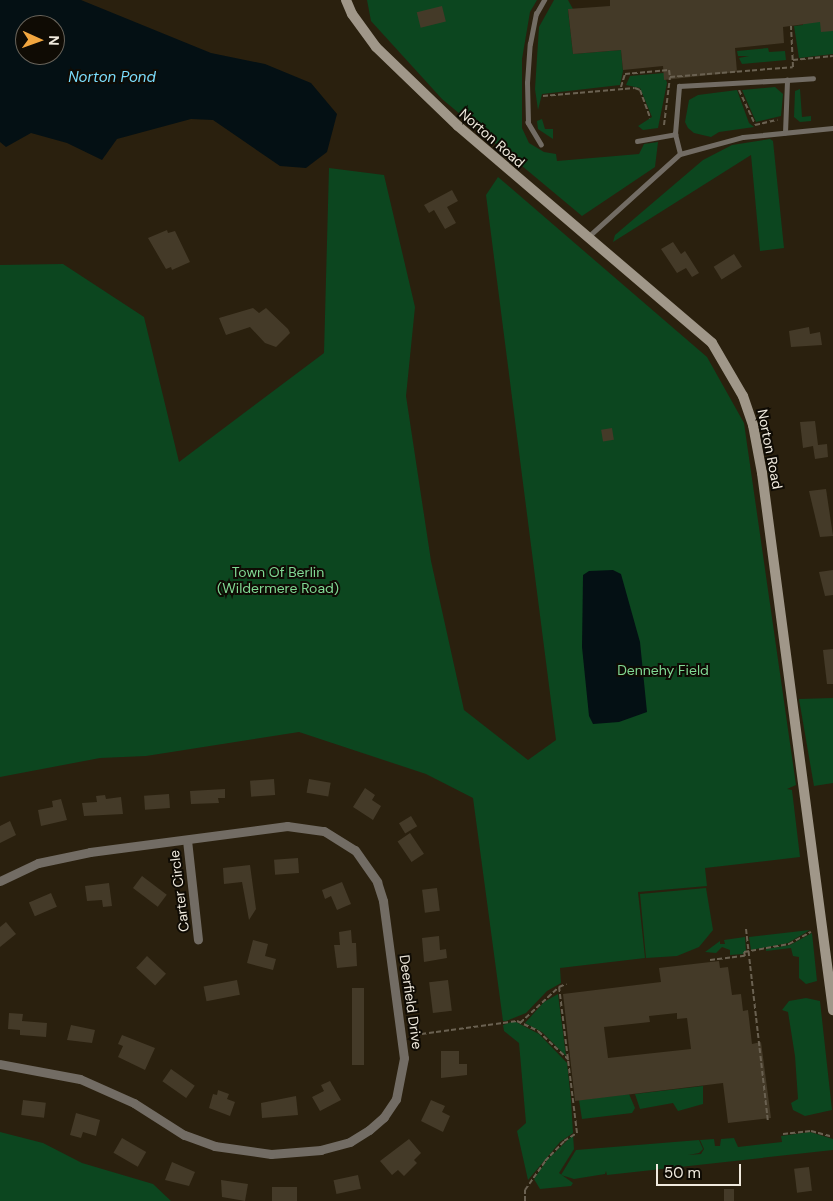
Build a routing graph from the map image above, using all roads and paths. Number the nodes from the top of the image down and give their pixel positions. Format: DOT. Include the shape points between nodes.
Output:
graph roads {
  1 [pos="346,0"];
  2 [pos="544,0"];
  3 [pos="790,26"];
  4 [pos="833,56"];
  5 [pos="793,60"];
  6 [pos="670,77"];
  7 [pos="813,78"];
  8 [pos="787,80"];
  9 [pos="736,83"];
  10 [pos="621,87"];
  11 [pos="543,96"];
  12 [pos="780,116"];
  13 [pos="650,118"];
  14 [pos="664,125"];
  15 [pos="833,128"];
  16 [pos="786,133"];
  17 [pos="675,134"];
  18 [pos="637,141"];
  19 [pos="541,145"];
  20 [pos="680,154"];
  21 [pos="587,238"];
  22 [pos="187,840"];
  23 [pos="0,881"];
  24 [pos="746,929"];
  25 [pos="812,932"];
  26 [pos="198,939"];
  27 [pos="748,952"];
  28 [pos="710,960"];
  29 [pos="566,984"];
  30 [pos="559,987"];
  31 [pos="833,1010"];
  32 [pos="520,1023"];
  33 [pos="414,1035"];
  34 [pos="569,1060"];
  35 [pos="0,1064"];
  36 [pos="768,1121"];
  37 [pos="783,1134"];
  38 [pos="833,1137"];
  39 [pos="525,1201"];
  1 -- 21 [label="main road, Norton Road" via="376,47 411,82"];
  2 -- 19 [label="lane" via="536,14 527,82 528,123"];
  3 -- 5 [label="path"];
  4 -- 5 [label="path"];
  5 -- 6 [label="path" via="793,66"];
  6 -- 10 [label="path" via="669,70 625,74"];
  6 -- 14 [label="path"];
  7 -- 8 [label="lane"];
  8 -- 9 [label="lane"];
  8 -- 16 [label="lane"];
  9 -- 12 [label="path" via="755,125 774,123"];
  9 -- 17 [label="lane" via="679,86"];
  10 -- 11 [label="path"];
  10 -- 13 [label="path" via="640,90"];
  15 -- 16 [label="lane"];
  16 -- 20 [label="lane" via="743,137"];
  17 -- 18 [label="lane"];
  17 -- 20 [label="lane"];
  20 -- 21 [label="lane"];
  21 -- 31 [label="main road, Norton Road" via="712,343 728,365 746,403 762,473"];
  22 -- 23 [label="street, Deerfield Drive" via="64,856 31,866"];
  22 -- 26 [label="street, Carter Circle"];
  22 -- 35 [label="street, Deerfield Drive" via="287,826 307,827 339,838 368,864 383,901 404,1058 396,1099 384,1117 350,1142 321,1150 270,1154 242,1152 184,1135 134,1103 80,1079"];
  24 -- 27 [label="path"];
  25 -- 27 [label="path" via="789,944"];
  27 -- 28 [label="path" via="744,952 745,956"];
  27 -- 36 [label="path"];
  29 -- 30 [label="path"];
  30 -- 32 [label="path"];
  30 -- 34 [label="path"];
  32 -- 33 [label="path" via="513,1021"];
  32 -- 34 [label="path" via="538,1032"];
  34 -- 39 [label="path" via="577,1133 564,1141 545,1161 525,1190"];
  37 -- 38 [label="path" via="811,1130"];
}
